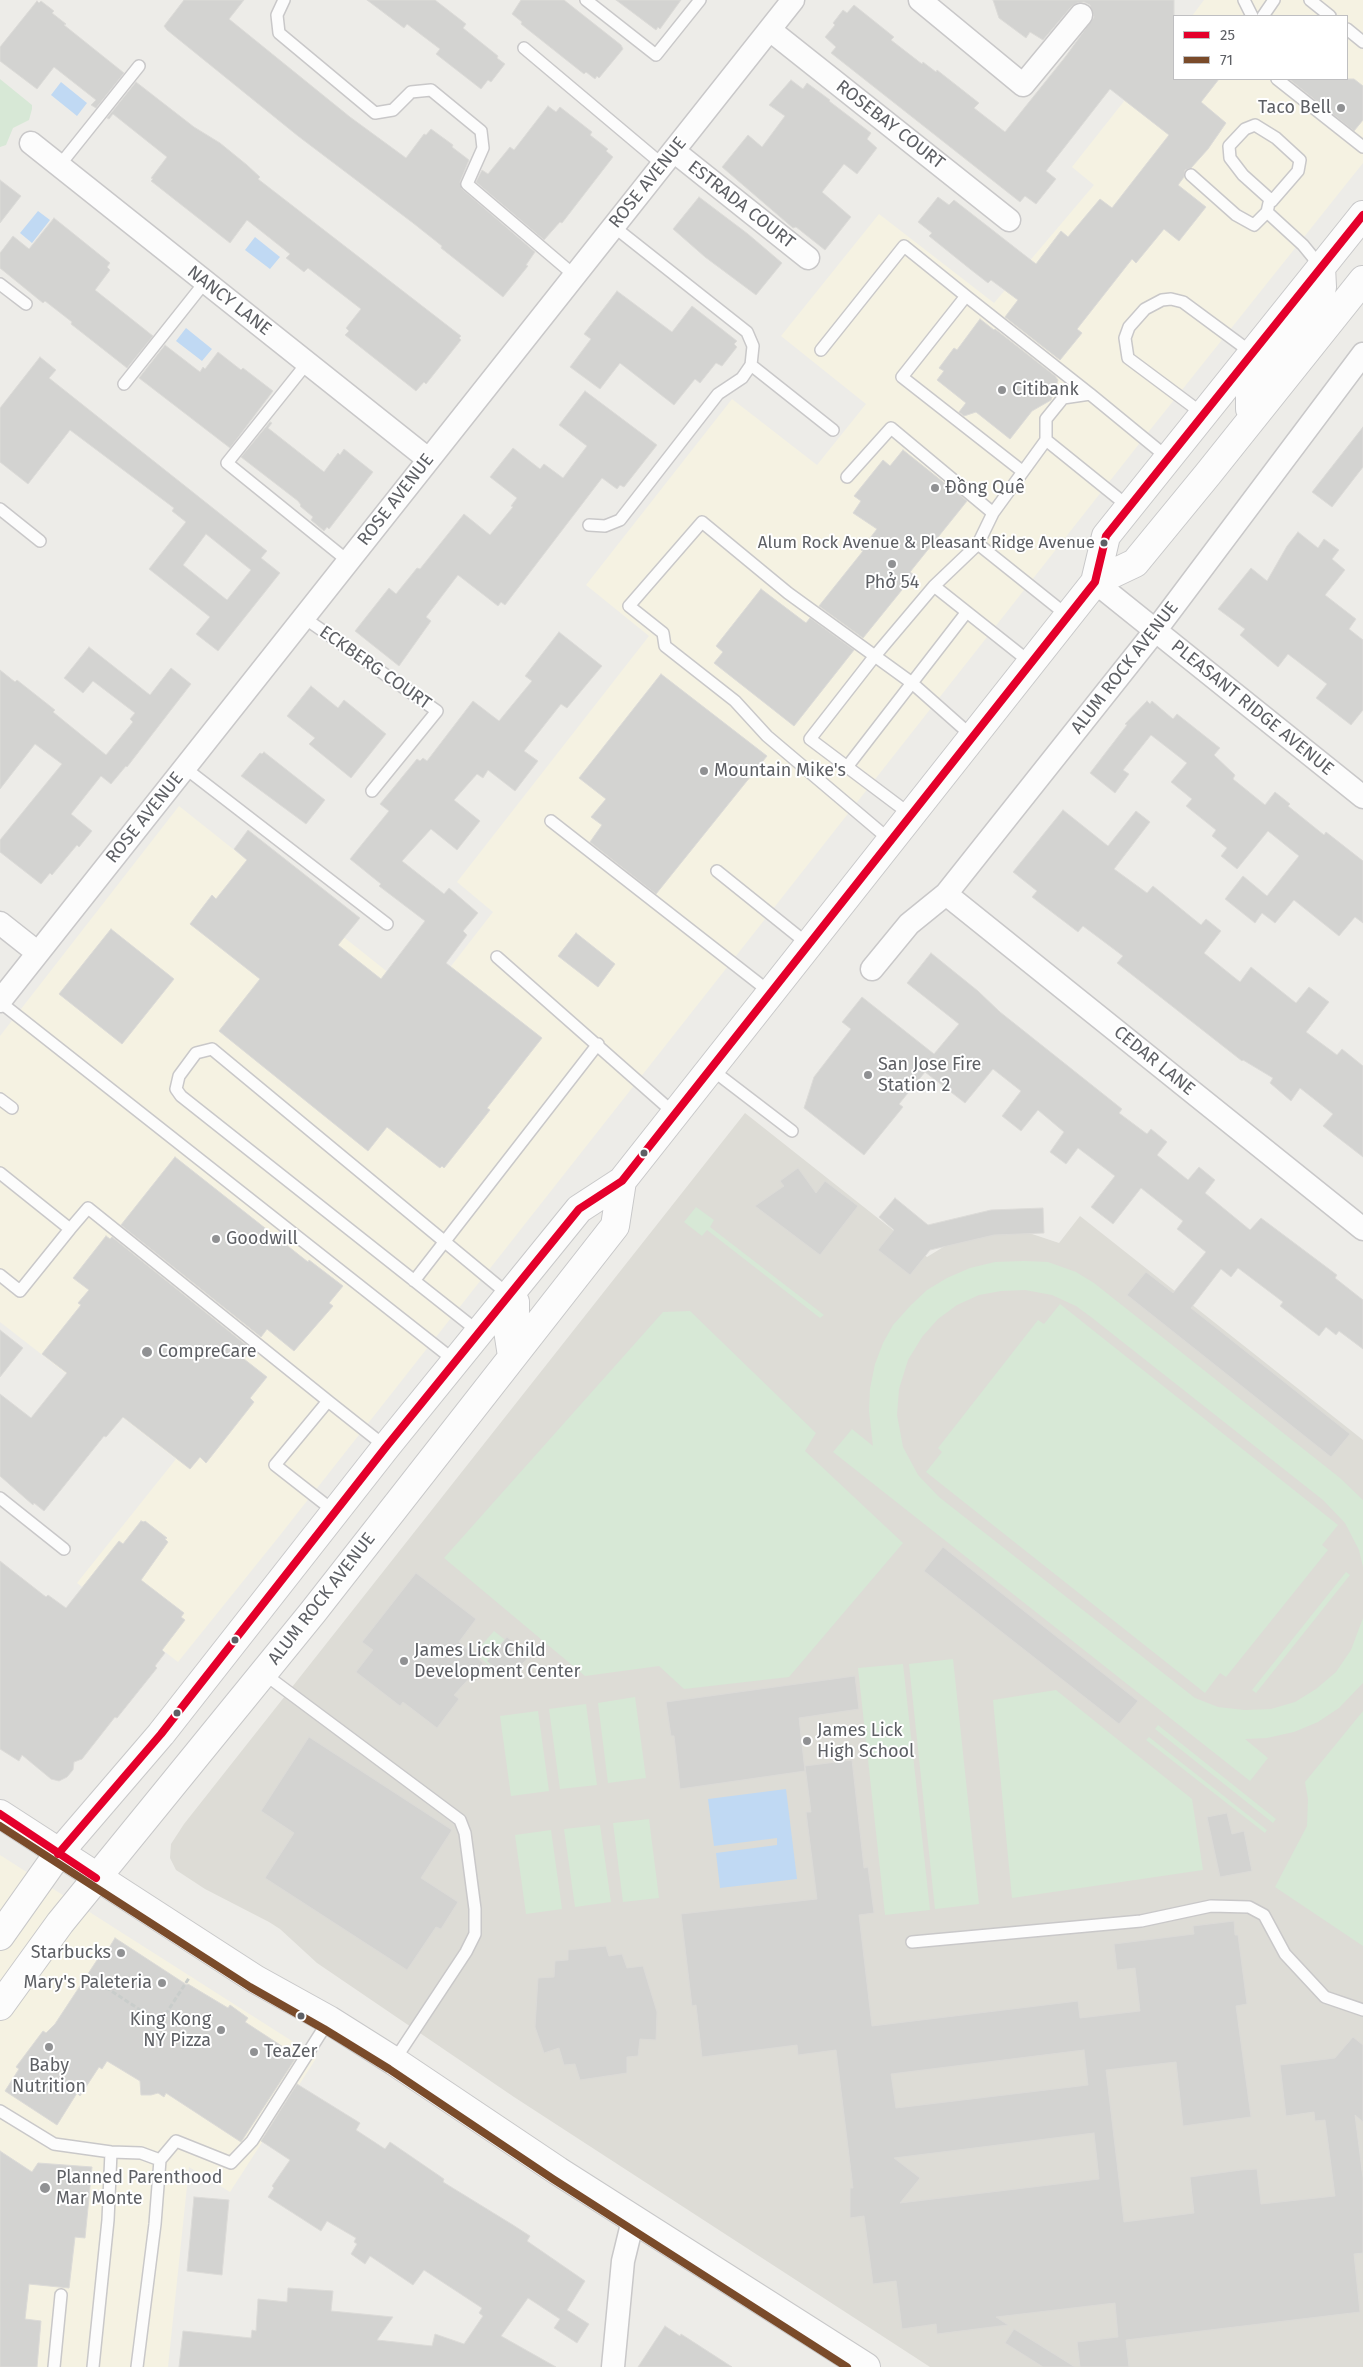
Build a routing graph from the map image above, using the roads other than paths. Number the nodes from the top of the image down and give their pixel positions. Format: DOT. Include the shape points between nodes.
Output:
graph roads {
  1 [pos="284,0"];
  2 [pos="586,0"];
  3 [pos="700,0"];
  4 [pos="793,0"];
  5 [pos="920,0"];
  6 [pos="1244,0"];
  7 [pos="1274,0"];
  8 [pos="1310,0"];
  9 [pos="1081,15"];
  10 [pos="1252,15"];
  11 [pos="1264,15"];
  12 [pos="1329,15"];
  13 [pos="770,30"];
  14 [pos="1348,31"];
  15 [pos="1363,42"];
  16 [pos="524,48"];
  17 [pos="139,66"];
  18 [pos="1278,80"];
  19 [pos="31,143"];
  20 [pos="1363,147"];
  21 [pos="669,159"];
  22 [pos="59,166"];
  23 [pos="1190,175"];
  24 [pos="1272,201"];
  25 [pos="1267,212"];
  26 [pos="1363,215"];
  27 [pos="1009,220"];
  28 [pos="613,226"];
  29 [pos="808,258"];
  30 [pos="1321,267"];
  31 [pos="574,275"];
  32 [pos="1363,280"];
  33 [pos="205,282"];
  34 [pos="0,284"];
  35 [pos="966,296"];
  36 [pos="26,304"];
  37 [pos="821,350"];
  38 [pos="1252,353"];
  39 [pos="1361,360"];
  40 [pos="307,363"];
  41 [pos="751,365"];
  42 [pos="124,384"];
  43 [pos="1090,394"];
  44 [pos="1203,414"];
  45 [pos="1252,420"];
  46 [pos="833,430"];
  47 [pos="1046,440"];
  48 [pos="1168,458"];
  49 [pos="428,459"];
  50 [pos="1022,471"];
  51 [pos="846,477"];
  52 [pos="1129,507"];
  53 [pos="0,509"];
  54 [pos="993,512"];
  55 [pos="589,525"];
  56 [pos="40,541"];
  57 [pos="978,544"];
  58 [pos="348,561"];
  59 [pos="1095,582"];
  60 [pos="934,586"];
  61 [pos="966,613"];
  62 [pos="304,616"];
  63 [pos="1068,616"];
  64 [pos="1156,631"];
  65 [pos="874,657"];
  66 [pos="1031,663"];
  67 [pos="912,683"];
  68 [pos="973,737"];
  69 [pos="847,767"];
  70 [pos="185,768"];
  71 [pos="372,791"];
  72 [pos="1363,796"];
  73 [pos="911,815"];
  74 [pos="551,821"];
  75 [pos="891,841"];
  76 [pos="717,871"];
  77 [pos="946,894"];
  78 [pos="0,922"];
  79 [pos="387,924"];
  80 [pos="809,945"];
  81 [pos="38,953"];
  82 [pos="497,957"];
  83 [pos="872,969"];
  84 [pos="771,993"];
  85 [pos="0,1001"];
  86 [pos="598,1044"];
  87 [pos="711,1069"];
  88 [pos="0,1099"];
  89 [pos="12,1108"];
  90 [pos="675,1114"];
  91 [pos="792,1131"];
  92 [pos="0,1173"];
  93 [pos="622,1181"];
  94 [pos="70,1229"];
  95 [pos="1363,1229"];
  96 [pos="444,1242"];
  97 [pos="0,1275"];
  98 [pos="414,1281"];
  99 [pos="509,1295"];
  100 [pos="479,1332"];
  101 [pos="512,1356"];
  102 [pos="455,1361"];
  103 [pos="328,1401"];
  104 [pos="386,1447"];
  105 [pos="0,1498"];
  106 [pos="335,1512"];
  107 [pos="64,1549"];
  108 [pos="263,1673"];
  109 [pos="0,1814"];
  110 [pos="58,1854"];
  111 [pos="96,1878"];
  112 [pos="0,1936"];
  113 [pos="912,1942"];
  114 [pos="0,2006"];
  115 [pos="1363,2010"];
  116 [pos="329,2020"];
  117 [pos="394,2061"];
  118 [pos="0,2111"];
  119 [pos="111,2152"];
  120 [pos="160,2160"];
  121 [pos="634,2220"];
  122 [pos="61,2295"];
  123 [pos="54,2367"];
  124 [pos="93,2367"];
  125 [pos="137,2367"];
  126 [pos="613,2367"];
  127 [pos="866,2367"];
  1 -- 31 [label="lane" via="277,15 279,34 375,113 393,110 412,92 430,90 482,131 483,148 467,184"];
  2 -- 3 [label="lane" via="656,55"];
  4 -- 13 [label="street, ROSE AVENUE"];
  5 -- 9 [label="street" via="1024,85"];
  6 -- 10 [label="lane"];
  7 -- 11 [label="lane"];
  8 -- 12 [label="lane"];
  13 -- 21 [label="street, ROSE AVENUE"];
  13 -- 27 [label="street, ROSEBAY COURT"];
  14 -- 15 [label="lane"];
  16 -- 21 [label="lane"];
  17 -- 22 [label="lane"];
  18 -- 20 [label="lane"];
  19 -- 22 [label="street, NANCY LANE"];
  21 -- 28 [label="street, ROSE AVENUE"];
  21 -- 29 [label="street, ESTRADA COURT"];
  22 -- 33 [label="street, NANCY LANE"];
  23 -- 25 [label="lane" via="1236,215 1254,225"];
  24 -- 24 [label="lane" via="1298,171 1300,160 1276,138 1255,125 1244,128 1229,146 1230,158 1243,175"];
  24 -- 25 [label="lane"];
  25 -- 30 [label="lane" via="1303,245"];
  26 -- 30 [label="main road, ALUM ROCK AVENUE"];
  28 -- 31 [label="street, ROSE AVENUE"];
  28 -- 41 [label="lane" via="747,332 753,346"];
  30 -- 38 [label="main road, ALUM ROCK AVENUE"];
  30 -- 45 [label="main road" via="1322,287 1317,304 1250,392"];
  31 -- 49 [label="street, ROSE AVENUE"];
  32 -- 45 [label="main road, ALUM ROCK AVENUE"];
  33 -- 40 [label="street, NANCY LANE"];
  33 -- 42 [label="lane"];
  34 -- 36 [label="lane"];
  35 -- 37 [label="lane" via="904,246"];
  35 -- 43 [label="lane"];
  35 -- 50 [label="lane" via="902,376"];
  38 -- 44 [label="main road, ALUM ROCK AVENUE"];
  38 -- 44 [label="lane" via="1182,302 1171,299 1145,309 1129,328 1124,338 1128,358"];
  39 -- 64 [label="street, ALUM ROCK AVENUE"];
  40 -- 49 [label="street, NANCY LANE"];
  40 -- 58 [label="lane" via="227,463"];
  41 -- 46 [label="lane"];
  41 -- 55 [label="lane" via="742,378 718,394 620,520 604,526"];
  43 -- 47 [label="lane" via="1062,398 1046,419"];
  43 -- 48 [label="lane"];
  44 -- 48 [label="main road, ALUM ROCK AVENUE"];
  45 -- 59 [label="main road, ALUM ROCK AVENUE" via="1135,563"];
  47 -- 50 [label="lane"];
  47 -- 52 [label="lane"];
  48 -- 52 [label="main road, ALUM ROCK AVENUE"];
  49 -- 58 [label="street, ROSE AVENUE"];
  50 -- 54 [label="lane"];
  51 -- 54 [label="lane" via="891,428"];
  52 -- 59 [label="main road, ALUM ROCK AVENUE" via="1106,536"];
  53 -- 56 [label="lane"];
  54 -- 57 [label="lane"];
  57 -- 60 [label="lane"];
  57 -- 63 [label="lane"];
  58 -- 62 [label="street, ROSE AVENUE"];
  59 -- 63 [label="main road, ALUM ROCK AVENUE"];
  59 -- 64 [label="street, PLEASANT RIDGE AVENUE"];
  60 -- 61 [label="lane"];
  60 -- 65 [label="lane"];
  61 -- 66 [label="lane"];
  61 -- 67 [label="lane"];
  62 -- 70 [label="street, ROSE AVENUE"];
  62 -- 71 [label="lane, ECKBERG COURT" via="437,711"];
  63 -- 66 [label="main road, ALUM ROCK AVENUE"];
  64 -- 72 [label="street, PLEASANT RIDGE AVENUE"];
  64 -- 77 [label="street, ALUM ROCK AVENUE"];
  65 -- 67 [label="lane"];
  65 -- 69 [label="lane" via="810,739"];
  65 -- 75 [label="lane" via="788,593 702,522 629,606 663,633 665,646 736,701 767,736"];
  66 -- 68 [label="main road, ALUM ROCK AVENUE"];
  67 -- 68 [label="lane"];
  67 -- 69 [label="lane"];
  68 -- 73 [label="main road, ALUM ROCK AVENUE"];
  69 -- 73 [label="lane"];
  70 -- 79 [label="lane"];
  70 -- 81 [label="street, ROSE AVENUE"];
  73 -- 75 [label="main road, ALUM ROCK AVENUE"];
  74 -- 84 [label="lane"];
  75 -- 80 [label="main road, ALUM ROCK AVENUE"];
  76 -- 80 [label="lane"];
  77 -- 83 [label="street, ALUM ROCK AVENUE" via="908,924"];
  77 -- 95 [label="street, CEDAR LANE"];
  78 -- 81 [label="street"];
  80 -- 84 [label="main road, ALUM ROCK AVENUE"];
  81 -- 85 [label="street, ROSE AVENUE"];
  82 -- 86 [label="lane"];
  84 -- 87 [label="main road, ALUM ROCK AVENUE"];
  85 -- 102 [label="lane"];
  86 -- 90 [label="lane"];
  86 -- 96 [label="lane"];
  87 -- 90 [label="main road, ALUM ROCK AVENUE"];
  87 -- 91 [label="lane"];
  88 -- 89 [label="lane"];
  90 -- 93 [label="main road, ALUM ROCK AVENUE"];
  92 -- 94 [label="lane"];
  93 -- 99 [label="main road, ALUM ROCK AVENUE" via="579,1209"];
  93 -- 101 [label="main road, ALUM ROCK AVENUE" via="615,1226"];
  94 -- 97 [label="lane" via="20,1291"];
  94 -- 103 [label="lane" via="88,1208"];
  96 -- 98 [label="lane"];
  96 -- 98 [label="lane" via="212,1049 196,1053 179,1076 176,1089 181,1096"];
  96 -- 99 [label="lane"];
  98 -- 100 [label="lane"];
  99 -- 100 [label="main road, ALUM ROCK AVENUE"];
  99 -- 101 [label="main road" via="515,1302 508,1330"];
  100 -- 102 [label="main road, ALUM ROCK AVENUE"];
  101 -- 108 [label="main road, ALUM ROCK AVENUE"];
  102 -- 104 [label="main road, ALUM ROCK AVENUE"];
  103 -- 104 [label="lane"];
  103 -- 106 [label="lane" via="275,1465"];
  104 -- 106 [label="main road, ALUM ROCK AVENUE"];
  105 -- 107 [label="lane"];
  106 -- 110 [label="main road, ALUM ROCK AVENUE" via="161,1734"];
  108 -- 111 [label="main road, ALUM ROCK AVENUE"];
  108 -- 117 [label="lane" via="460,1820 465,1833 475,1934"];
  109 -- 110 [label="main road"];
  110 -- 111 [label="main road"];
  110 -- 112 [label="main road, ALUM ROCK AVENUE"];
  111 -- 114 [label="main road, ALUM ROCK AVENUE"];
  111 -- 116 [label="main road" via="255,1979"];
  113 -- 115 [label="lane" via="1142,1921 1211,1906 1249,1907 1264,1915 1285,1954 1325,1997"];
  116 -- 117 [label="main road"];
  116 -- 120 [label="lane" via="252,2141 231,2163 176,2140"];
  117 -- 121 [label="main road"];
  118 -- 119 [label="lane" via="54,2144"];
  119 -- 120 [label="lane" via="141,2152"];
  119 -- 124 [label="lane" via="108,2220"];
  120 -- 125 [label="lane"];
  121 -- 126 [label="street" via="623,2261"];
  121 -- 127 [label="main road"];
  122 -- 123 [label="lane"];
}
